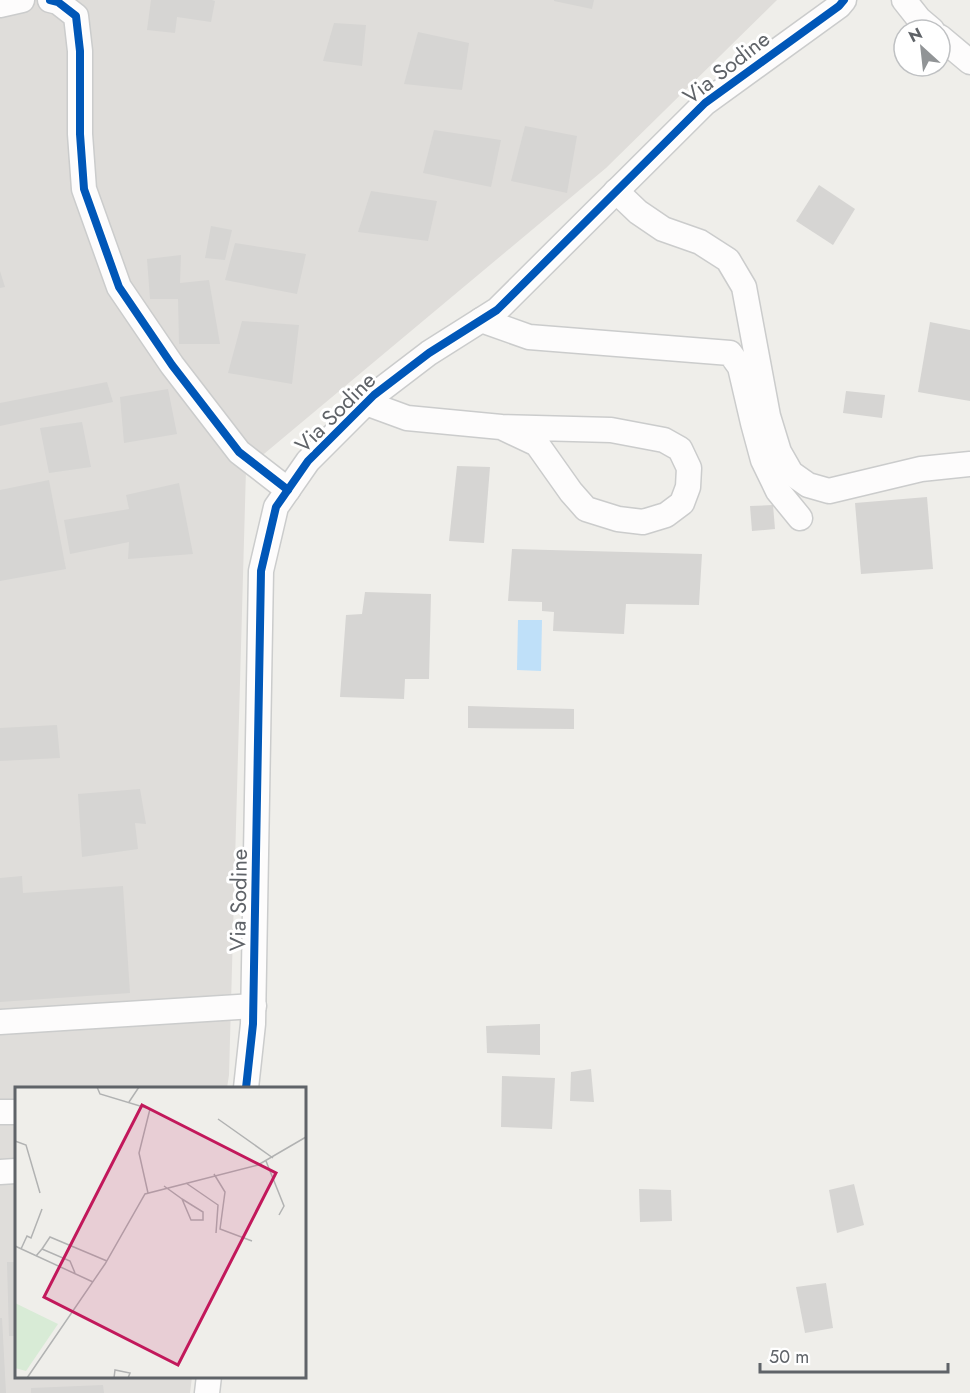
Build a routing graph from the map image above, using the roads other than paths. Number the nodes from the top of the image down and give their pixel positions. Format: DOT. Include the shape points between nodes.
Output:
graph roads {
  1 [pos="22,0"];
  2 [pos="50,0"];
  3 [pos="844,0"];
  4 [pos="904,0"];
  5 [pos="0,5"];
  6 [pos="918,18"];
  7 [pos="952,47"];
  8 [pos="970,62"];
  9 [pos="616,191"];
  10 [pos="481,320"];
  11 [pos="366,403"];
  12 [pos="501,427"];
  13 [pos="970,464"];
  14 [pos="288,489"];
  15 [pos="800,518"];
  16 [pos="254,1006"];
  17 [pos="0,1022"];
  18 [pos="246,1087"];
  19 [pos="15,1112"];
  20 [pos="0,1113"];
  21 [pos="15,1171"];
  22 [pos="0,1172"];
  23 [pos="209,1378"];
  24 [pos="207,1393"];
  1 -- 5 [label="street"];
  2 -- 14 [label="street" via="76,16 84,189 119,287 172,365 239,452"];
  3 -- 9 [label="street, Via Sodine" via="705,103"];
  4 -- 6 [label="street"];
  7 -- 8 [label="street"];
  9 -- 10 [label="street, Via Sodine" via="497,310"];
  9 -- 13 [label="street" via="663,229 700,242 728,260 744,287 768,416 779,452 791,473 808,485 829,491 921,469"];
  10 -- 11 [label="street, Via Sodine" via="429,353"];
  10 -- 15 [label="street" via="529,337 730,353 740,368 763,460 778,491"];
  11 -- 12 [label="street" via="407,418"];
  11 -- 14 [label="street, Via Sodine" via="308,461"];
  12 -- 12 [label="street" via="611,429 664,440 680,449 689,468 688,488 682,503 666,515 643,522 586,509 537,444"];
  14 -- 16 [label="street, Via Sodine" via="276,507 261,571"];
  16 -- 17 [label="street"];
  16 -- 18 [label="street, Via Sodine"];
  19 -- 20 [label="street"];
  21 -- 22 [label="street"];
  23 -- 24 [label="street"];
}
